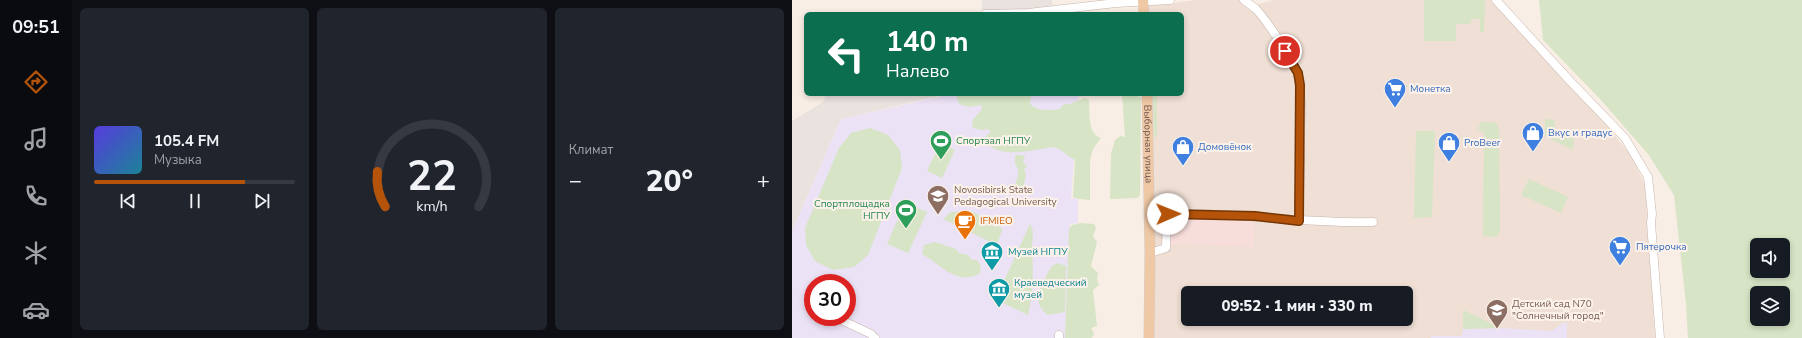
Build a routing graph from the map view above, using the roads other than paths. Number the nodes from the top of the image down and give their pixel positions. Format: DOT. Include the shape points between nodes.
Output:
graph roads {
  1 [pos="1170,0"];
  2 [pos="1244,0"];
  3 [pos="1496,0"];
  4 [pos="1143,1"];
  5 [pos="1037,12"];
  6 [pos="1144,12"];
  7 [pos="1147,96"];
  8 [pos="1299,221"];
  9 [pos="1373,222"];
  10 [pos="1150,253"];
  11 [pos="854,326"];
  12 [pos="875,338"];
  13 [pos="1149,338"];
  14 [pos="1660,338"];
  1 -- 4 [label="street"];
  2 -- 8 [label="street" via="1262,16 1298,73 1301,102"];
  3 -- 14 [label="street" via="1625,138 1648,177"];
  4 -- 5 [label="street"];
  4 -- 6 [label="main road"];
  7 -- 10 [label="main road, Выборная улица"];
  8 -- 9 [label="street"];
  8 -- 10 [label="street" via="1255,216 1168,214 1166,248"];
  10 -- 13 [label="main road, Выборная улица"];
  11 -- 12 [label="street"];
}
